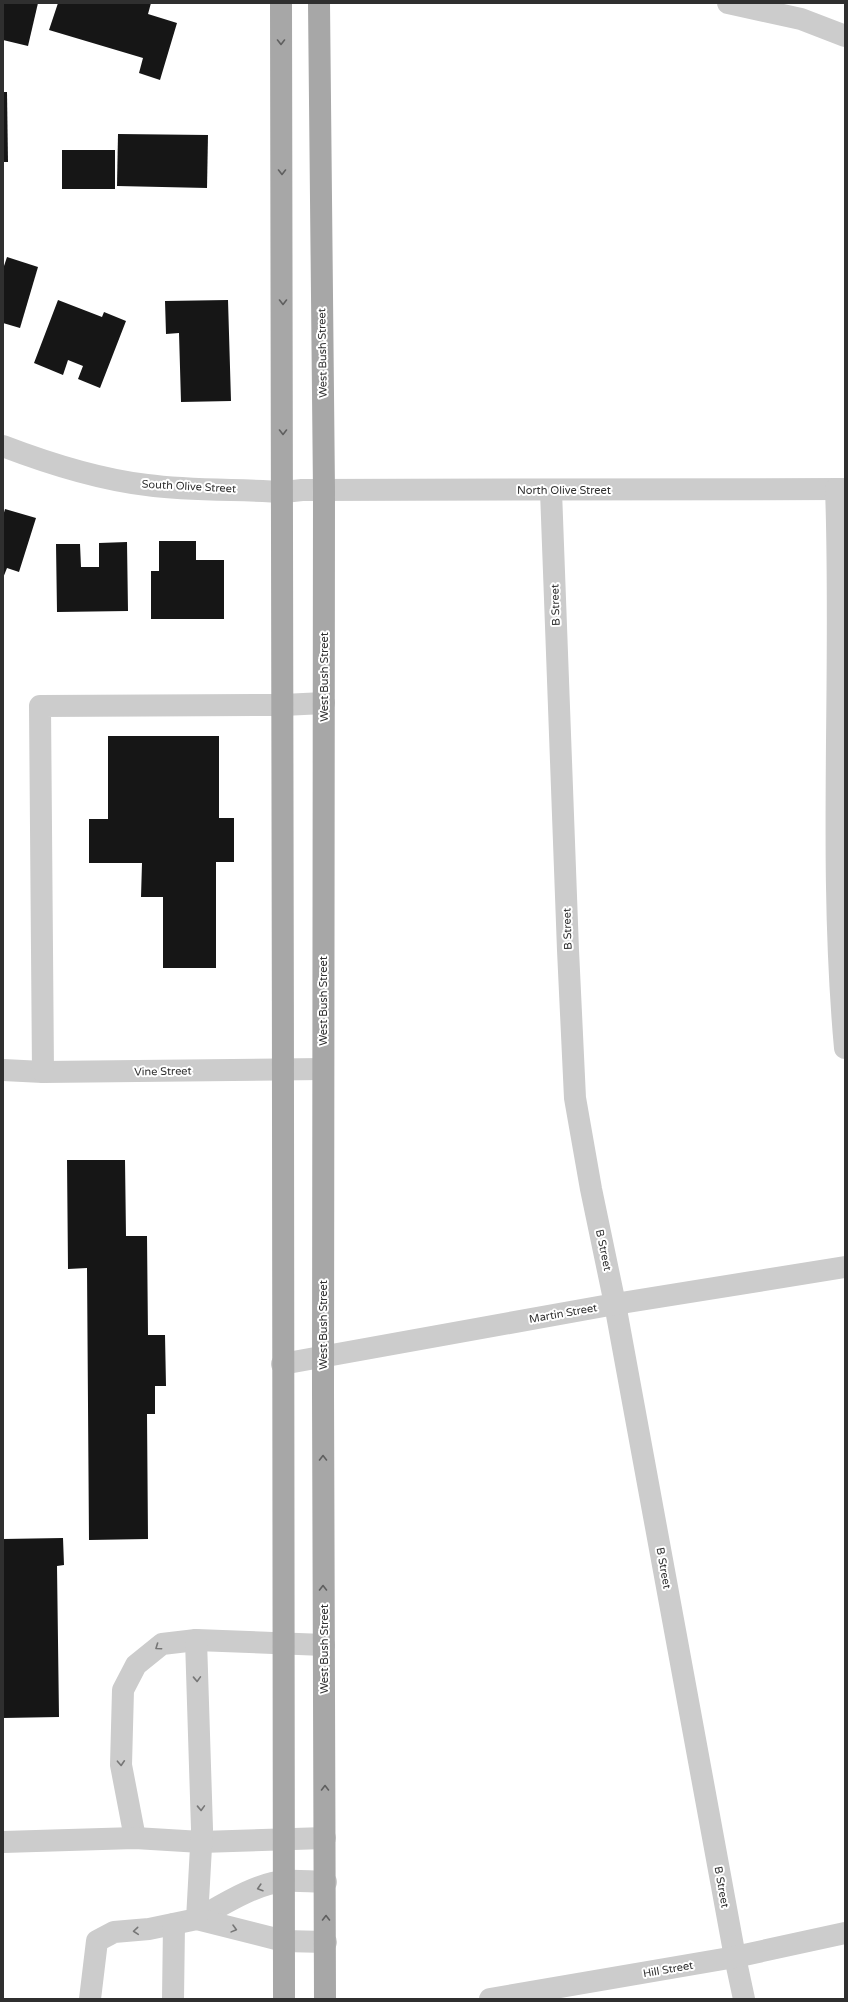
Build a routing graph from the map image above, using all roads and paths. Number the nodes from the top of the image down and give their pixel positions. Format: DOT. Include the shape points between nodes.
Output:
graph roads {
  1 [pos="281,3"];
  2 [pos="319,3"];
  3 [pos="728,3"];
  4 [pos="845,36"];
  5 [pos="3,446"];
  6 [pos="840,489"];
  7 [pos="324,490"];
  8 [pos="551,490"];
  9 [pos="284,492"];
  10 [pos="324,702"];
  11 [pos="283,704"];
  12 [pos="845,1048"];
  13 [pos="282,1069"];
  14 [pos="323,1069"];
  15 [pos="3,1070"];
  16 [pos="42,1072"];
  17 [pos="845,1267"];
  18 [pos="615,1304"];
  19 [pos="323,1355"];
  20 [pos="282,1364"];
  21 [pos="196,1640"];
  22 [pos="283,1644"];
  23 [pos="324,1645"];
  24 [pos="135,1838"];
  25 [pos="325,1838"];
  26 [pos="284,1840"];
  27 [pos="3,1842"];
  28 [pos="201,1842"];
  29 [pos="284,1881"];
  30 [pos="326,1882"];
  31 [pos="197,1919"];
  32 [pos="174,1924"];
  33 [pos="845,1933"];
  34 [pos="284,1941"];
  35 [pos="326,1942"];
  36 [pos="735,1957"];
  37 [pos="90,1999"];
  38 [pos="173,1999"];
  39 [pos="284,1999"];
  40 [pos="325,1999"];
  41 [pos="490,1999"];
  42 [pos="744,1999"];
  1 -- 9 [label="main road, one-way"];
  2 -- 7 [label="main road, West Bush Street"];
  3 -- 4 [label="street" via="801,19"];
  5 -- 9 [label="street, South Olive Street" via="81,473 147,485"];
  6 -- 8 [label="street, North Olive Street"];
  6 -- 12 [label="street" via="837,855 840,994"];
  7 -- 8 [label="street, North Olive Street"];
  7 -- 9 [label="street, North Olive Street"];
  7 -- 10 [label="main road, West Bush Street"];
  8 -- 18 [label="street, B Street" via="575,1098 590,1189"];
  9 -- 11 [label="main road"];
  10 -- 11 [label="street"];
  10 -- 14 [label="main road, West Bush Street"];
  11 -- 13 [label="main road"];
  11 -- 16 [label="street" via="40,706"];
  13 -- 14 [label="street, Vine Street"];
  13 -- 16 [label="street, Vine Street"];
  13 -- 20 [label="main road"];
  14 -- 19 [label="main road, West Bush Street"];
  15 -- 16 [label="street, Vine Street"];
  17 -- 18 [label="street, Martin Street"];
  18 -- 19 [label="street, Martin Street"];
  18 -- 36 [label="street, B Street"];
  19 -- 20 [label="street, Martin Street"];
  23 -- 19 [label="main road, West Bush Street, one-way"];
  20 -- 22 [label="main road"];
  21 -- 22 [label="street"];
  21 -- 24 [label="street, one-way" via="162,1644 136,1666 123,1690 121,1766"];
  21 -- 28 [label="street, one-way"];
  22 -- 23 [label="street"];
  22 -- 26 [label="main road"];
  25 -- 23 [label="main road, West Bush Street, one-way"];
  24 -- 27 [label="street"];
  24 -- 28 [label="street"];
  25 -- 26 [label="street"];
  25 -- 30 [label="main road, West Bush Street"];
  26 -- 28 [label="street"];
  26 -- 29 [label="main road"];
  28 -- 31 [label="street"];
  29 -- 30 [label="street"];
  29 -- 31 [label="street, one-way" via="242,1893"];
  29 -- 34 [label="main road"];
  35 -- 30 [label="main road, West Bush Street, one-way"];
  31 -- 32 [label="street"];
  31 -- 34 [label="street, one-way"];
  32 -- 37 [label="street, one-way" via="114,1932 97,1941"];
  32 -- 38 [label="street"];
  33 -- 36 [label="street, Hill Street"];
  34 -- 35 [label="street"];
  34 -- 39 [label="main road"];
  35 -- 40 [label="main road, West Bush Street"];
  36 -- 41 [label="street, Hill Street"];
  36 -- 42 [label="street, B Street"];
}
